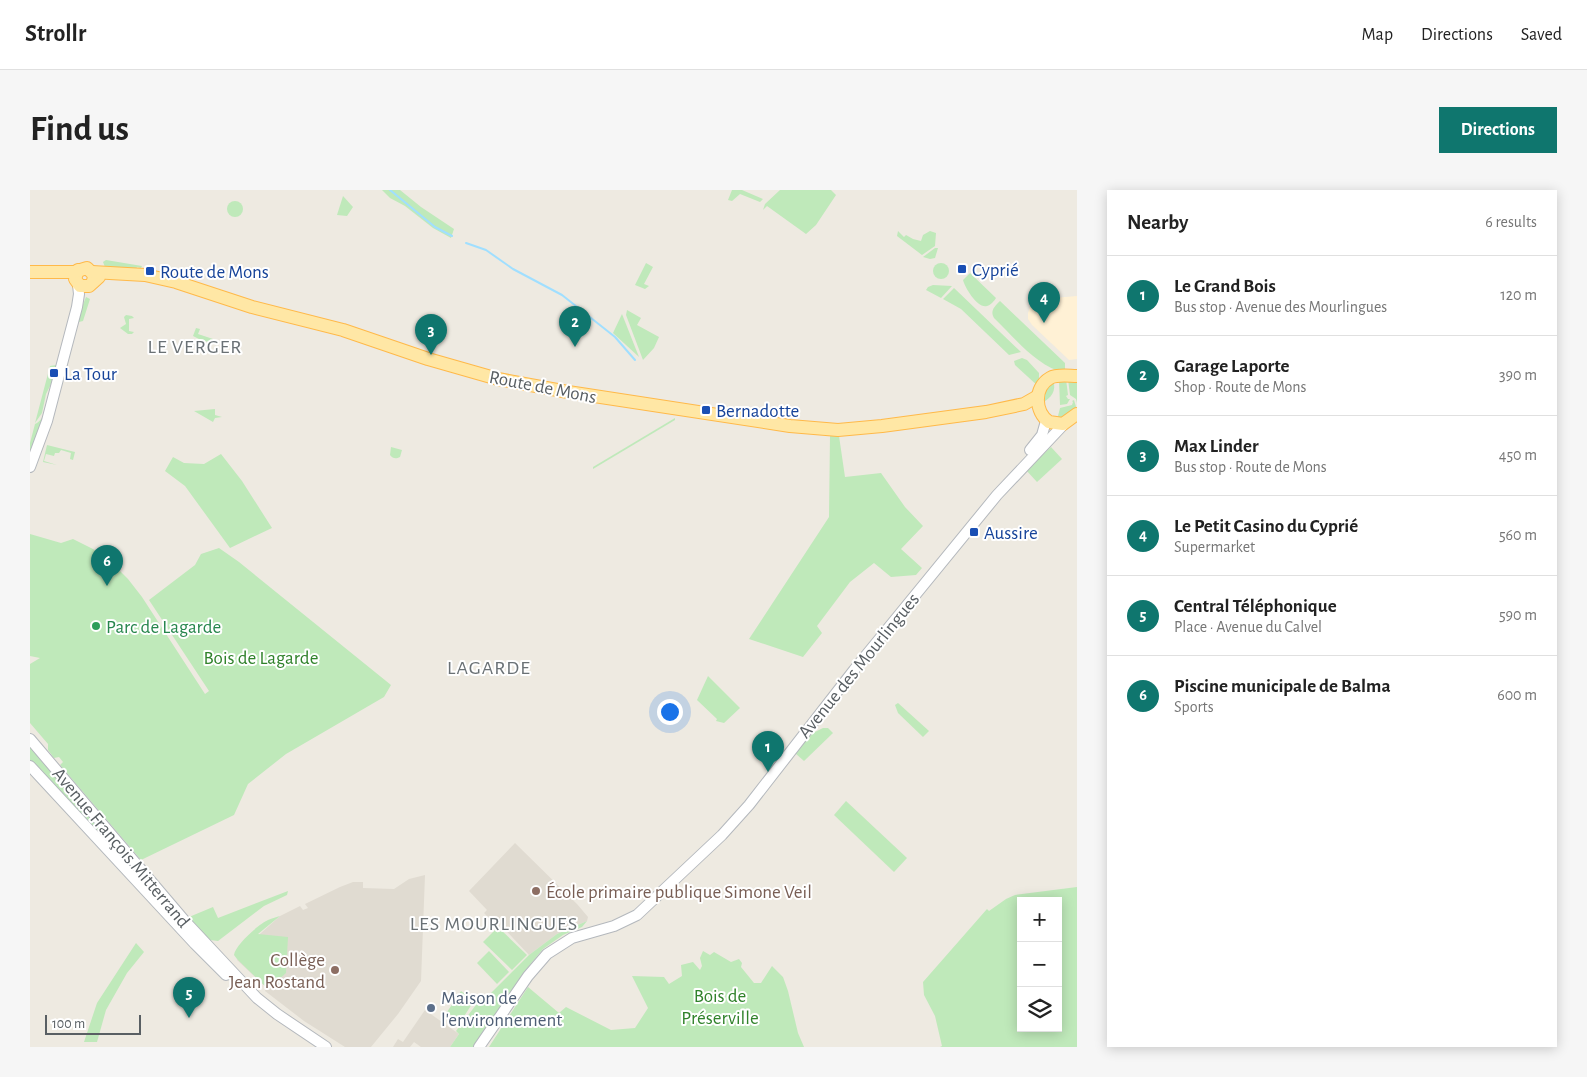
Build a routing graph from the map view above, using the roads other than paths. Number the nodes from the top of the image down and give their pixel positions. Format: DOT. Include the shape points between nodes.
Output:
graph roads {
  1 [pos="30,272"];
  2 [pos="86,277"];
  3 [pos="1077,376"];
  4 [pos="1038,396"];
  5 [pos="986,412"];
  6 [pos="1077,414"];
  7 [pos="1044,418"];
  8 [pos="1066,422"];
  9 [pos="30,467"];
  10 [pos="996,495"];
  11 [pos="30,739"];
  12 [pos="30,766"];
  13 [pos="211,956"];
  14 [pos="317,1047"];
  15 [pos="326,1047"];
  16 [pos="479,1047"];
  1 -- 2 [label="main road, Route de Mons"];
  2 -- 5 [label="main road, Route de Mons" via="99,278 109,273 176,282 252,307 343,330 482,375 523,384 790,426 871,428"];
  2 -- 9 [label="street" via="47,421"];
  3 -- 4 [label="main road" via="1050,378"];
  4 -- 5 [label="main road, Route de Mons" via="1024,404"];
  4 -- 7 [label="main road" via="1038,406"];
  5 -- 7 [label="main road, Route de Mons" via="1030,412"];
  6 -- 8 [label="main road"];
  7 -- 8 [label="main road, Route de Mons" via="1058,424"];
  7 -- 10 [label="street, Avenue des Mourlingues" via="1042,435 1003,481"];
  8 -- 10 [label="street, Avenue des Mourlingues"];
  10 -- 16 [label="street, Avenue des Mourlingues" via="740,816 638,915 572,938 548,954 528,976"];
  11 -- 13 [label="street, Avenue François Mitterrand"];
  12 -- 13 [label="street, Avenue François Mitterrand"];
  13 -- 14 [label="street" via="258,1005"];
  13 -- 15 [label="street" via="277,1014"];
}
